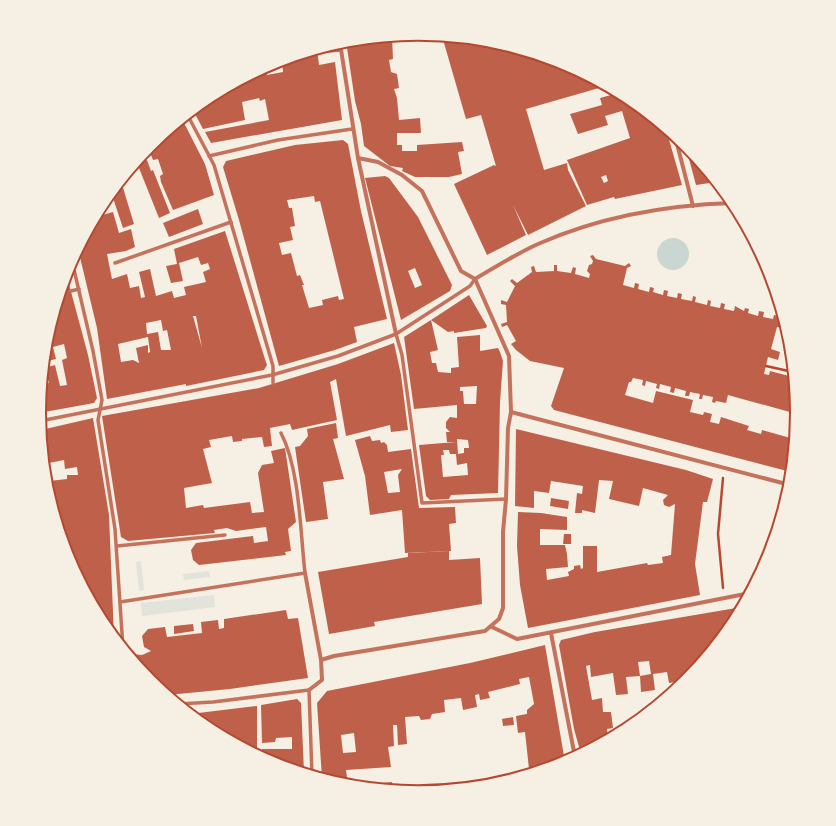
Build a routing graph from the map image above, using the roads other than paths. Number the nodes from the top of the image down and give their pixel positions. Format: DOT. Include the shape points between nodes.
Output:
graph roads {
  1 [pos="336,50"];
  2 [pos="341,50"];
  3 [pos="190,120"];
  4 [pos="352,129"];
  5 [pos="678,147"];
  6 [pos="209,156"];
  7 [pos="358,158"];
  8 [pos="725,204"];
  9 [pos="693,206"];
  10 [pos="231,222"];
  11 [pos="115,263"];
  12 [pos="74,270"];
  13 [pos="475,280"];
  14 [pos="79,290"];
  15 [pos="71,291"];
  16 [pos="396,334"];
  17 [pos="272,375"];
  18 [pos="273,383"];
  19 [pos="99,409"];
  20 [pos="511,412"];
  21 [pos="46,420"];
  22 [pos="281,433"];
  23 [pos="783,483"];
  24 [pos="506,500"];
  25 [pos="225,535"];
  26 [pos="117,546"];
  27 [pos="304,573"];
  28 [pos="743,594"];
  29 [pos="120,602"];
  30 [pos="492,627"];
  31 [pos="551,633"];
  32 [pos="122,638"];
  33 [pos="321,660"];
  34 [pos="309,690"];
  35 [pos="186,704"];
  36 [pos="574,751"];
  37 [pos="312,769"];
  1 -- 2 [label="street"];
  2 -- 4 [label="street"];
  3 -- 6 [label="street"];
  4 -- 6 [label="street" via="278,140"];
  4 -- 7 [label="street"];
  5 -- 9 [label="street"];
  6 -- 10 [label="street"];
  7 -- 13 [label="street" via="378,162 402,175 422,191 462,271"];
  7 -- 16 [label="street"];
  8 -- 9 [label="street"];
  9 -- 13 [label="street" via="629,216 560,235 518,253"];
  10 -- 11 [label="street"];
  10 -- 17 [label="street" via="272,366"];
  12 -- 14 [label="street"];
  13 -- 16 [label="street" via="470,286"];
  13 -- 20 [label="street" via="510,356"];
  14 -- 15 [label="street"];
  14 -- 19 [label="street" via="101,393"];
  16 -- 17 [label="street" via="338,356"];
  16 -- 24 [label="street" via="402,355 422,503"];
  17 -- 18 [label="street"];
  17 -- 19 [label="street"];
  19 -- 21 [label="street"];
  19 -- 26 [label="street" via="98,420"];
  20 -- 23 [label="street"];
  20 -- 24 [label="street" via="508,428"];
  22 -- 27 [label="street" via="289,448"];
  24 -- 30 [label="street" via="502,532 503,608 499,619"];
  25 -- 26 [label="street"];
  26 -- 29 [label="street"];
  27 -- 29 [label="street"];
  27 -- 33 [label="street"];
  28 -- 31 [label="street"];
  29 -- 32 [label="street"];
  30 -- 31 [label="street" via="517,639"];
  30 -- 33 [label="street" via="485,631"];
  31 -- 36 [label="street"];
  33 -- 34 [label="street" via="322,680"];
  34 -- 35 [label="street"];
  34 -- 37 [label="street"];
}
